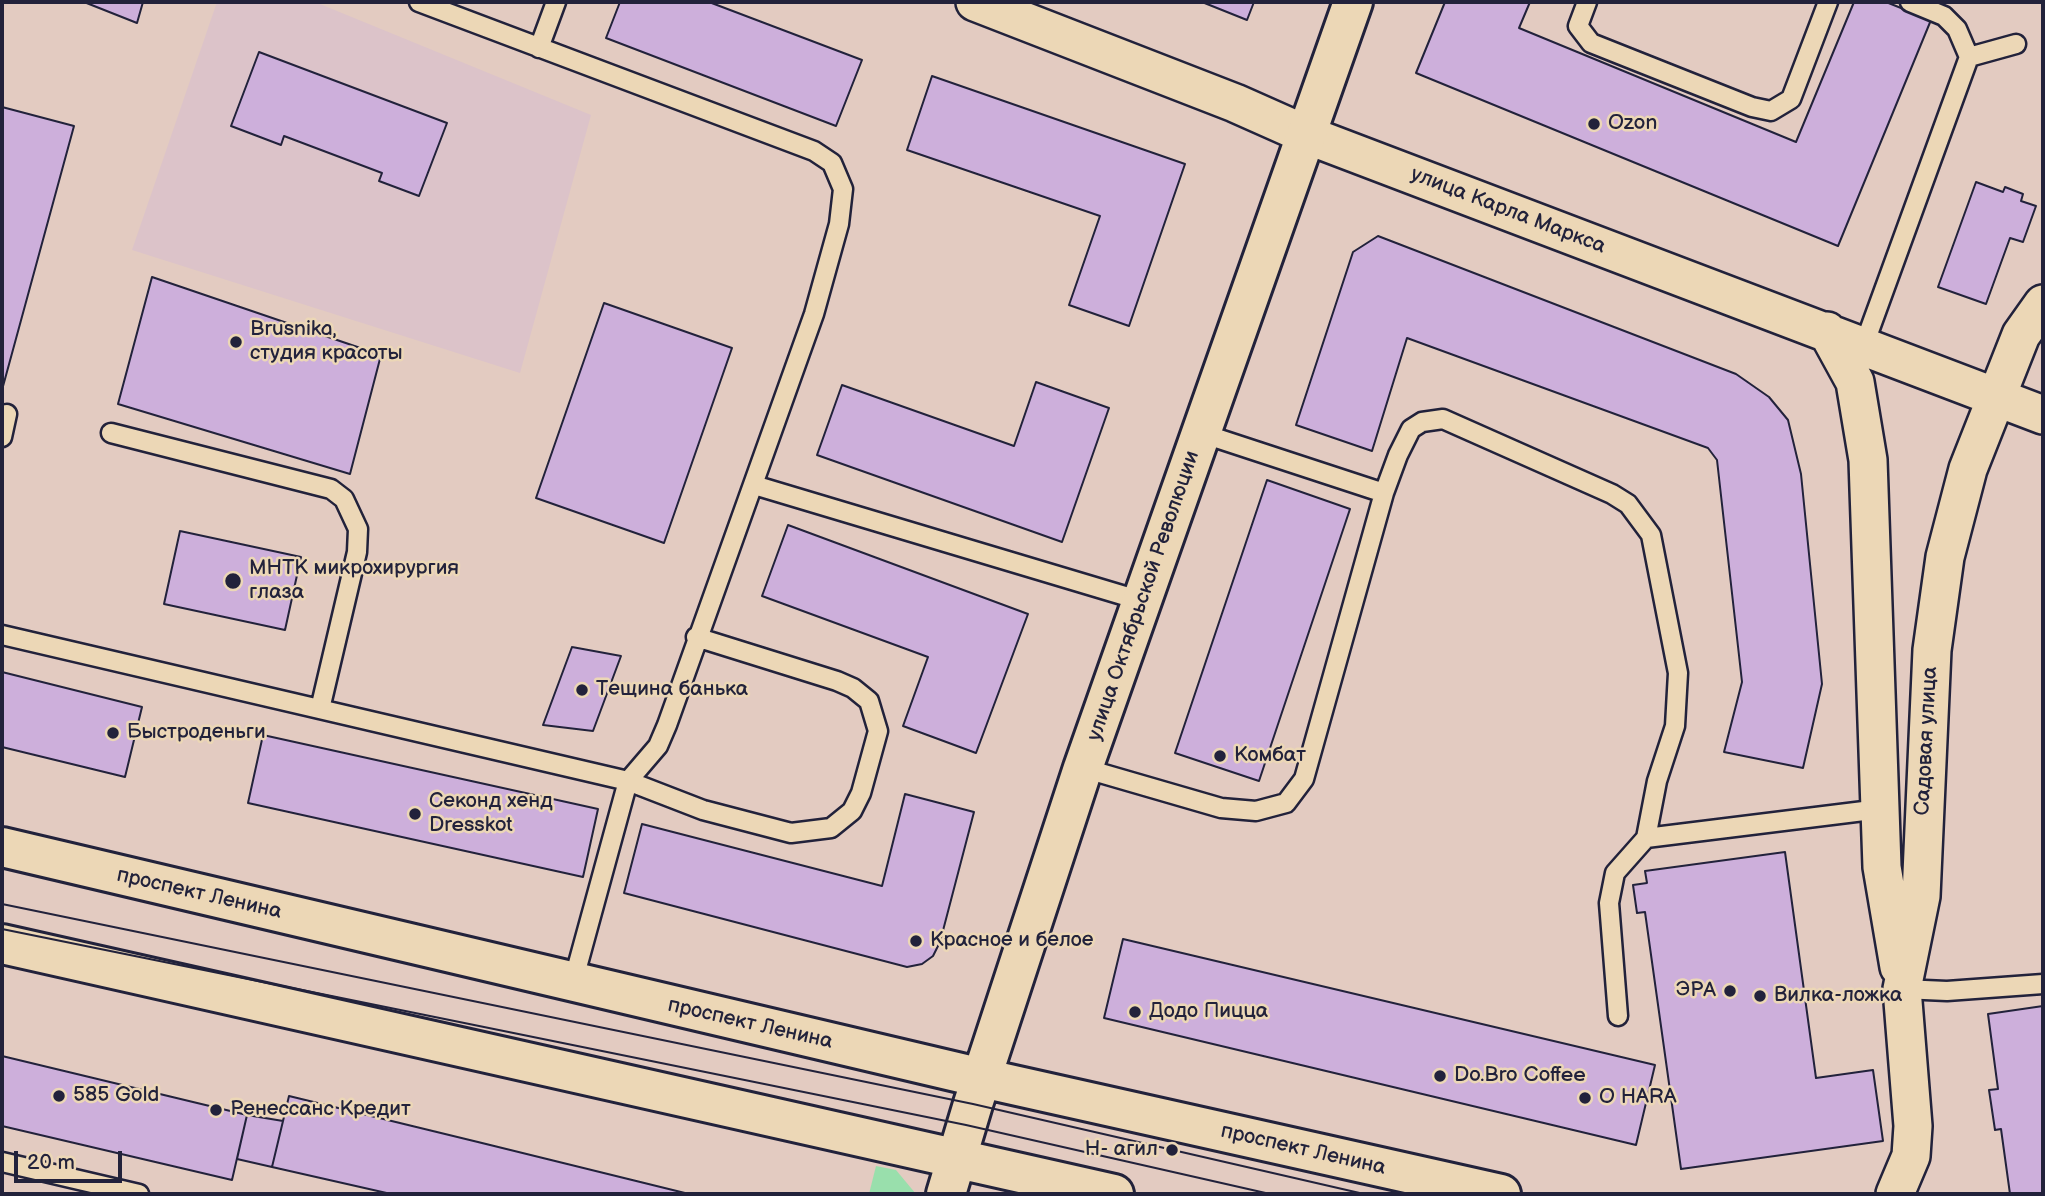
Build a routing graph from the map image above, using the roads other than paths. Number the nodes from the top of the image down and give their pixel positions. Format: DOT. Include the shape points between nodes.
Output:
graph roads {
  1 [pos="419,2"];
  2 [pos="556,2"];
  3 [pos="975,2"];
  4 [pos="1353,2"];
  5 [pos="1587,2"];
  6 [pos="1828,2"];
  7 [pos="1910,2"];
  8 [pos="2016,44"];
  9 [pos="539,48"];
  10 [pos="1969,57"];
  11 [pos="1307,135"];
  12 [pos="2043,304"];
  13 [pos="1827,331"];
  14 [pos="1864,345"];
  15 [pos="1996,395"];
  16 [pos="7,414"];
  17 [pos="2043,415"];
  18 [pos="111,433"];
  19 [pos="1201,433"];
  20 [pos="2,437"];
  21 [pos="754,485"];
  22 [pos="1384,494"];
  23 [pos="1142,601"];
  24 [pos="2,635"];
  25 [pos="696,637"];
  26 [pos="320,709"];
  27 [pos="1083,768"];
  28 [pos="628,781"];
  29 [pos="1880,809"];
  30 [pos="1646,838"];
  31 [pos="2,847"];
  32 [pos="2,944"];
  33 [pos="573,982"];
  34 [pos="2043,984"];
  35 [pos="1902,989"];
  36 [pos="1618,1016"];
  37 [pos="982,1078"];
  38 [pos="2,1162"];
  39 [pos="952,1177"];
  40 [pos="139,1194"];
  41 [pos="1114,1194"];
  42 [pos="1501,1194"];
  43 [pos="1895,1194"];
  1 -- 9 [label="lane"];
  2 -- 9 [label="lane"];
  3 -- 11 [label="street, улица Карла Маркса"];
  4 -- 11 [label="main road, улица Октябрьской Революции"];
  5 -- 6 [label="lane" via="1578,26 1591,43 1771,111 1791,99"];
  7 -- 10 [label="lane" via="1944,16 1957,29"];
  8 -- 10 [label="lane"];
  9 -- 21 [label="lane" via="814,152 835,169 843,190 831,258"];
  10 -- 14 [label="lane"];
  11 -- 13 [label="street, улица Карла Маркса"];
  11 -- 19 [label="main road, улица Октябрьской Революции"];
  12 -- 15 [label="street, Садовая улица" via="2021,335"];
  13 -- 14 [label="street, улица Карла Маркса"];
  13 -- 29 [label="street" via="1855,382 1868,460"];
  14 -- 15 [label="street, улица Карла Маркса"];
  15 -- 17 [label="street, улица Карла Маркса"];
  15 -- 35 [label="street, Садовая улица" via="1968,469 1945,557 1932,650 1921,896"];
  16 -- 20 [label="lane"];
  18 -- 26 [label="lane" via="331,489 344,499 358,528 357,552"];
  19 -- 22 [label="lane"];
  19 -- 23 [label="main road, улица Октябрьской Революции"];
  21 -- 23 [label="lane"];
  21 -- 25 [label="lane"];
  22 -- 27 [label="lane" via="1304,779 1286,803 1256,811 1222,808"];
  22 -- 30 [label="lane" via="1411,429 1443,419 1612,494 1642,521 1651,535 1678,673 1675,726 1657,781"];
  23 -- 27 [label="main road, улица Октябрьской Революции"];
  24 -- 26 [label="lane"];
  25 -- 28 [label="lane" via="658,746"];
  25 -- 28 [label="lane" via="837,681 869,701 878,731 861,793 852,811 831,828 791,833 703,810"];
  26 -- 28 [label="lane"];
  27 -- 37 [label="main road, улица Октябрьской Революции"];
  28 -- 33 [label="lane"];
  29 -- 30 [label="lane"];
  29 -- 35 [label="street" via="1882,867"];
  30 -- 36 [label="lane" via="1615,873 1609,903"];
  31 -- 33 [label="main road, проспект Ленина"];
  32 -- 39 [label="main road"];
  33 -- 37 [label="main road, проспект Ленина"];
  34 -- 35 [label="lane" via="1947,991"];
  35 -- 43 [label="street, Садовая улица" via="1913,1126 1910,1156"];
  37 -- 39 [label="main road, улица Октябрьской Революции"];
  37 -- 42 [label="main road, проспект Ленина"];
  38 -- 40 [label="lane"];
  39 -- 41 [label="main road"];
}
